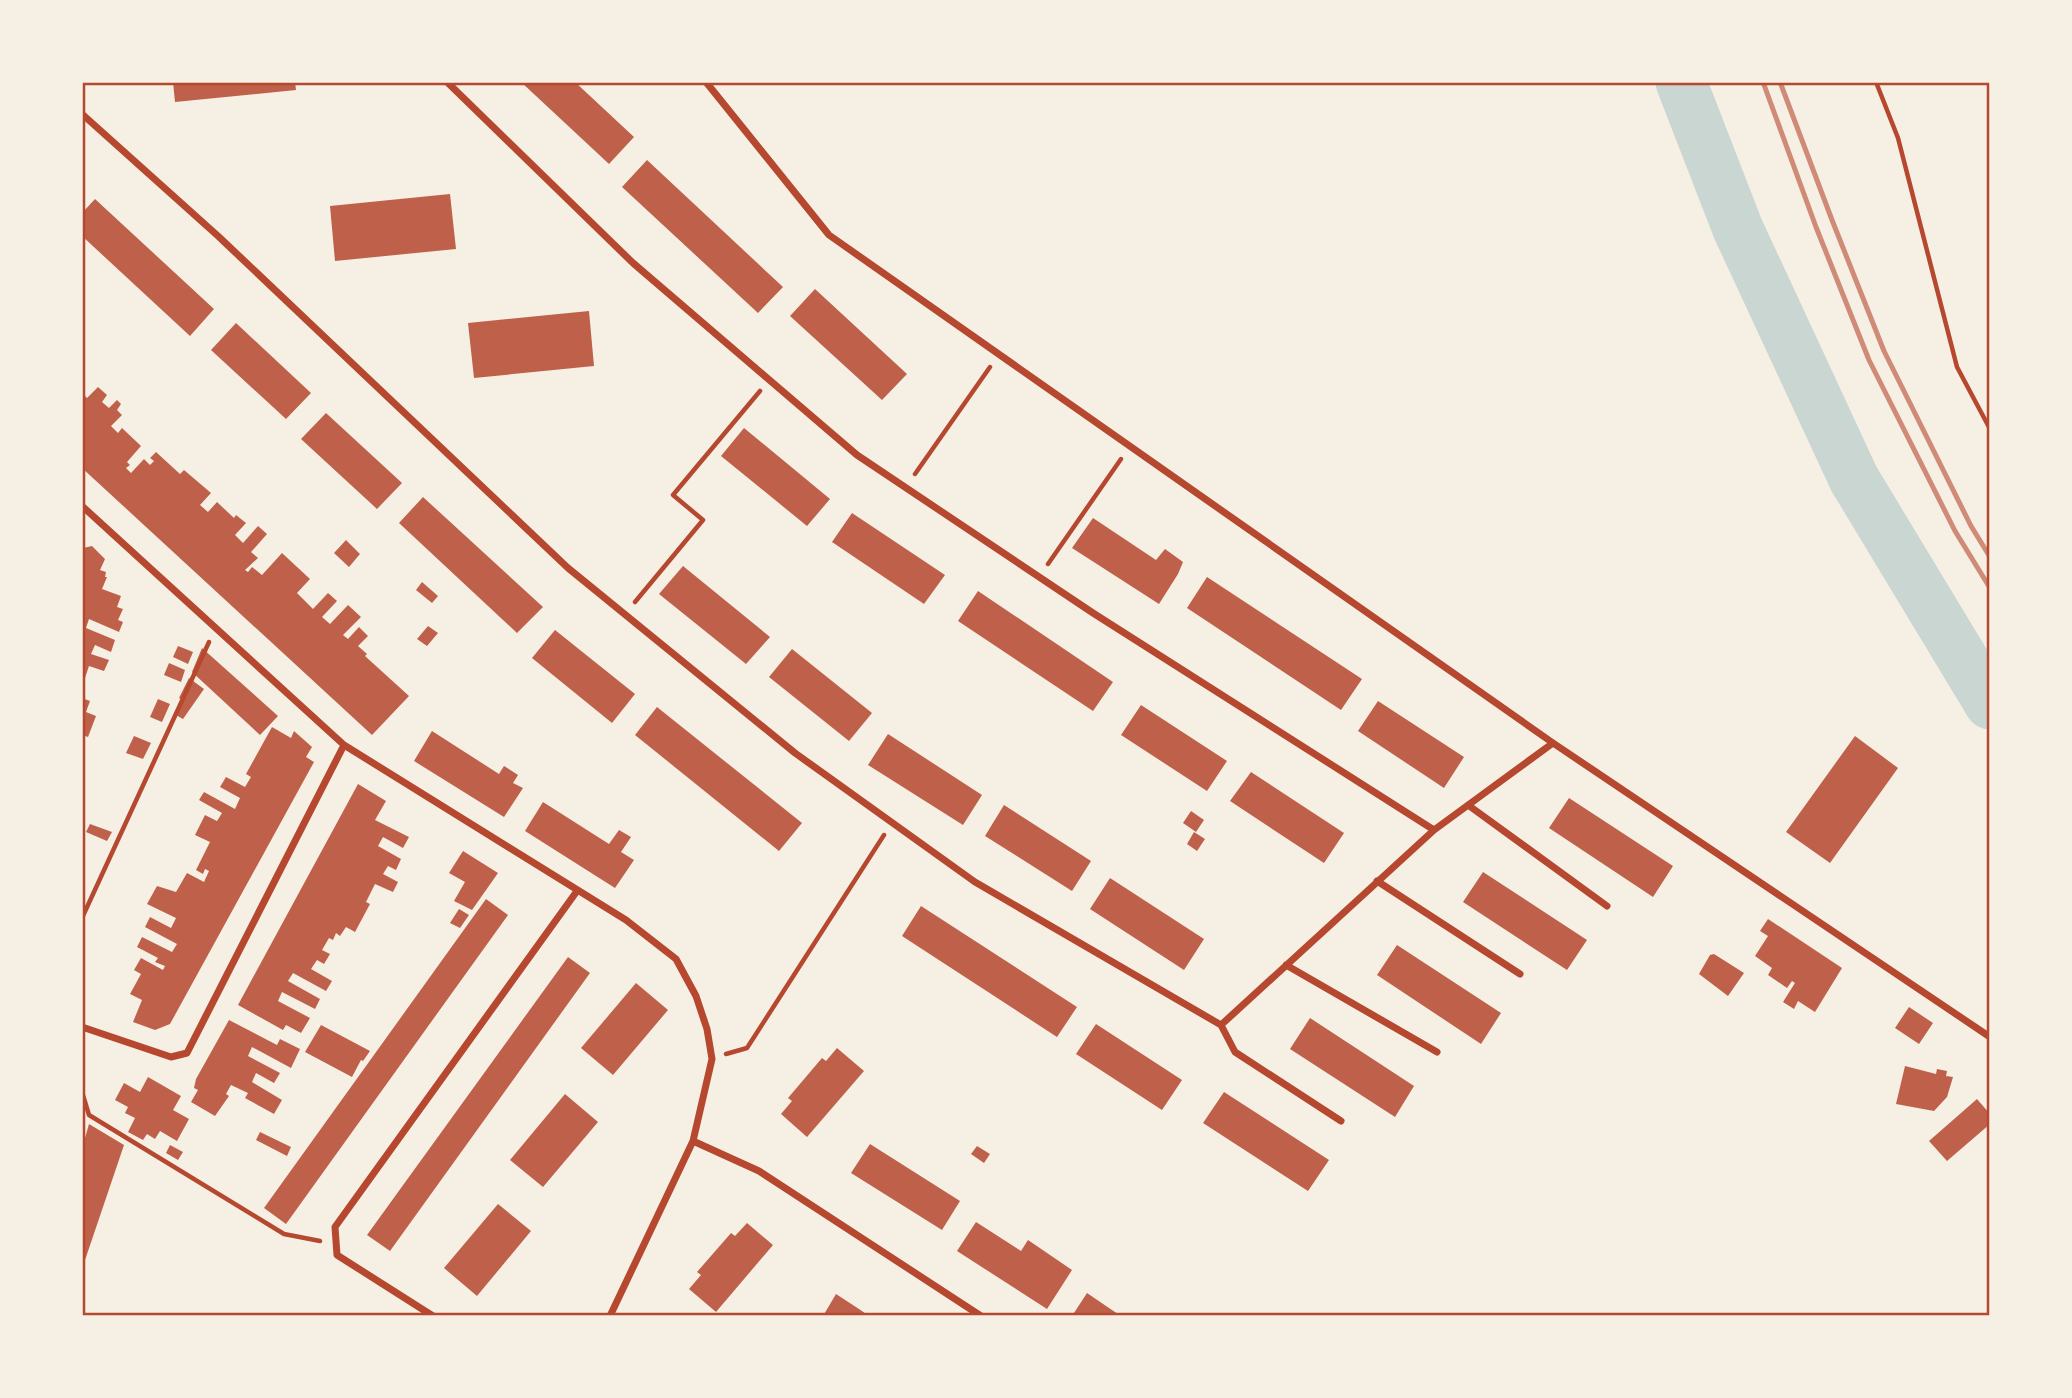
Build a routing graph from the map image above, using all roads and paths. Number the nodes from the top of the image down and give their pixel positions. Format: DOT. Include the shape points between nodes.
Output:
graph roads {
  1 [pos="447,82"];
  2 [pos="706,82"];
  3 [pos="1876,82"];
  4 [pos="82,114"];
  5 [pos="998,355"];
  6 [pos="770,380"];
  7 [pos="1990,429"];
  8 [pos="1129,447"];
  9 [pos="906,487"];
  10 [pos="82,506"];
  11 [pos="1039,576"];
  12 [pos="625,614"];
  13 [pos="215,627"];
  14 [pos="1553,743"];
  15 [pos="344,745"];
  16 [pos="1468,805"];
  17 [pos="892,823"];
  18 [pos="1434,830"];
  19 [pos="1377,881"];
  20 [pos="577,891"];
  21 [pos="1607,906"];
  22 [pos="82,918"];
  23 [pos="1286,965"];
  24 [pos="1520,974"];
  25 [pos="1221,1025"];
  26 [pos="82,1027"];
  27 [pos="1990,1037"];
  28 [pos="1437,1052"];
  29 [pos="712,1059"];
  30 [pos="82,1092"];
  31 [pos="1341,1121"];
  32 [pos="693,1141"];
  33 [pos="336,1244"];
  34 [pos="433,1316"];
  35 [pos="610,1316"];
  36 [pos="981,1316"];
  1 -- 6 [label="street" via="633,263"];
  2 -- 5 [label="street" via="829,235"];
  3 -- 7 [label="path" via="1898,138 1957,367"];
  4 -- 12 [label="street" via="218,236 568,568"];
  5 -- 8 [label="street"];
  5 -- 9 [label="path"];
  6 -- 9 [label="street" via="857,454"];
  6 -- 12 [label="path" via="673,495 703,520"];
  8 -- 11 [label="path"];
  8 -- 14 [label="street"];
  9 -- 11 [label="street"];
  10 -- 13 [label="street"];
  11 -- 18 [label="street"];
  12 -- 17 [label="street" via="794,753"];
  13 -- 15 [label="street"];
  13 -- 22 [label="path"];
  14 -- 16 [label="street"];
  14 -- 27 [label="street"];
  15 -- 20 [label="street"];
  15 -- 26 [label="street" via="187,1053 171,1057"];
  16 -- 18 [label="street"];
  16 -- 21 [label="street"];
  17 -- 25 [label="street" via="975,882"];
  17 -- 29 [label="path" via="747,1048"];
  18 -- 19 [label="street"];
  19 -- 23 [label="street"];
  19 -- 24 [label="street"];
  20 -- 29 [label="street" via="626,920 676,959 696,996"];
  20 -- 33 [label="street" via="335,1227"];
  23 -- 25 [label="street"];
  23 -- 28 [label="street"];
  25 -- 31 [label="street" via="1235,1052"];
  29 -- 32 [label="street"];
  30 -- 33 [label="path" via="89,1115 284,1234"];
  32 -- 35 [label="street"];
  32 -- 36 [label="street" via="759,1171"];
  33 -- 34 [label="street" via="337,1255"];
}
